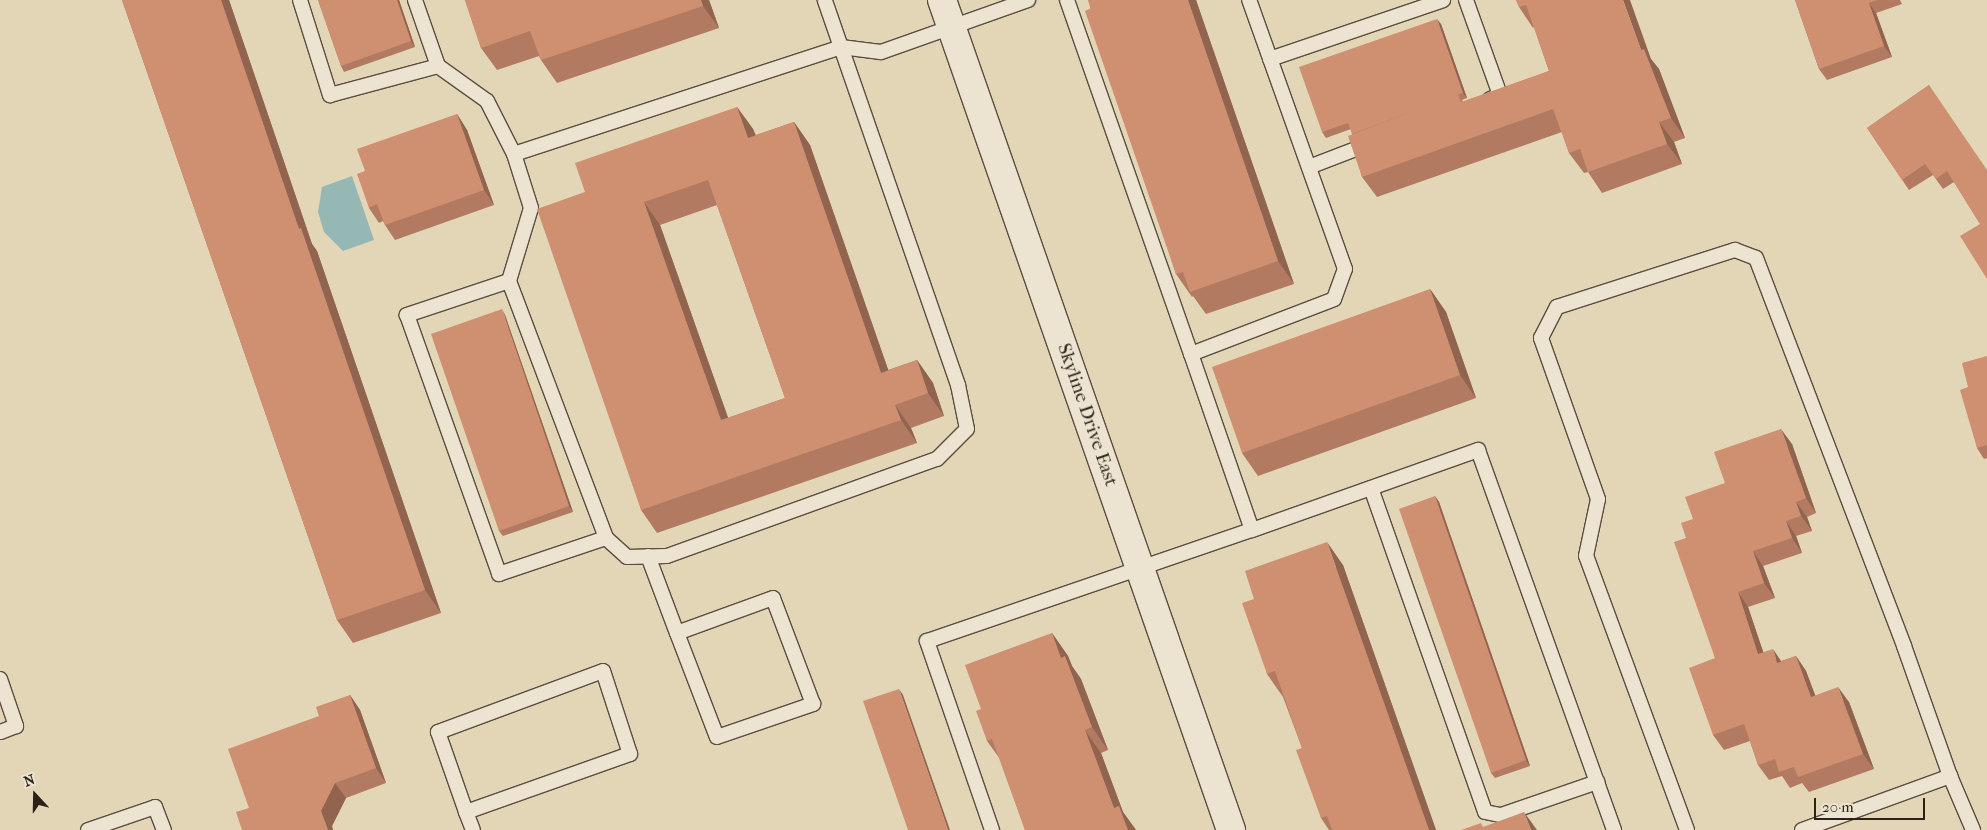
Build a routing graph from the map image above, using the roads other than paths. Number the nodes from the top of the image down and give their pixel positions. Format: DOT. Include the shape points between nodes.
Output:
graph roads {
  1 [pos="300,0"];
  2 [pos="415,0"];
  3 [pos="825,0"];
  4 [pos="942,0"];
  5 [pos="1028,0"];
  6 [pos="1067,0"];
  7 [pos="1249,0"];
  8 [pos="1443,0"];
  9 [pos="1466,0"];
  10 [pos="952,28"];
  11 [pos="841,47"];
  12 [pos="1270,58"];
  13 [pos="438,66"];
  14 [pos="1473,106"];
  15 [pos="1382,140"];
  16 [pos="514,154"];
  17 [pos="1309,167"];
  18 [pos="509,280"];
  19 [pos="1191,354"];
  20 [pos="1371,488"];
  21 [pos="1252,530"];
  22 [pos="606,538"];
  23 [pos="648,556"];
  24 [pos="1140,569"];
  25 [pos="677,633"];
  26 [pos="0,678"];
  27 [pos="0,732"];
  28 [pos="1950,776"];
  29 [pos="1597,782"];
  30 [pos="466,812"];
  31 [pos="88,830"];
  32 [pos="164,830"];
  33 [pos="473,830"];
  34 [pos="992,830"];
  35 [pos="1231,830"];
  36 [pos="1614,830"];
  37 [pos="1687,830"];
  38 [pos="1802,830"];
  39 [pos="1973,830"];
  1 -- 13 [label="lane" via="330,95"];
  2 -- 13 [label="lane"];
  3 -- 11 [label="lane"];
  4 -- 10 [label="street, Skyline Drive East"];
  5 -- 10 [label="lane"];
  6 -- 19 [label="lane"];
  7 -- 12 [label="lane"];
  8 -- 12 [label="lane"];
  9 -- 14 [label="lane" via="1500,95"];
  10 -- 11 [label="lane" via="881,52"];
  10 -- 24 [label="street, Skyline Drive East"];
  11 -- 16 [label="lane"];
  11 -- 23 [label="lane" via="958,385 967,429 937,459 667,556"];
  12 -- 17 [label="lane"];
  13 -- 16 [label="lane" via="487,101"];
  15 -- 17 [label="lane"];
  16 -- 18 [label="lane" via="531,208"];
  17 -- 19 [label="lane" via="1345,268 1334,299"];
  18 -- 22 [label="lane"];
  18 -- 22 [label="lane" via="407,315 500,574"];
  19 -- 21 [label="lane"];
  20 -- 21 [label="lane"];
  20 -- 29 [label="lane" via="1485,812 1501,815"];
  20 -- 29 [label="lane" via="1478,450"];
  21 -- 24 [label="lane"];
  22 -- 23 [label="lane" via="627,557"];
  23 -- 25 [label="lane"];
  24 -- 34 [label="lane" via="927,641"];
  24 -- 35 [label="street, Skyline Drive East"];
  25 -- 25 [label="lane" via="717,737 814,704 773,598"];
  26 -- 27 [label="lane" via="16,726"];
  28 -- 37 [label="lane" via="1904,646 1756,258 1735,250 1557,306 1542,338 1598,499 1586,556"];
  28 -- 38 [label="lane"];
  28 -- 39 [label="lane"];
  29 -- 36 [label="lane"];
  30 -- 30 [label="lane" via="438,732 603,672 630,754"];
  30 -- 33 [label="lane"];
  31 -- 32 [label="lane" via="155,807"];
}
